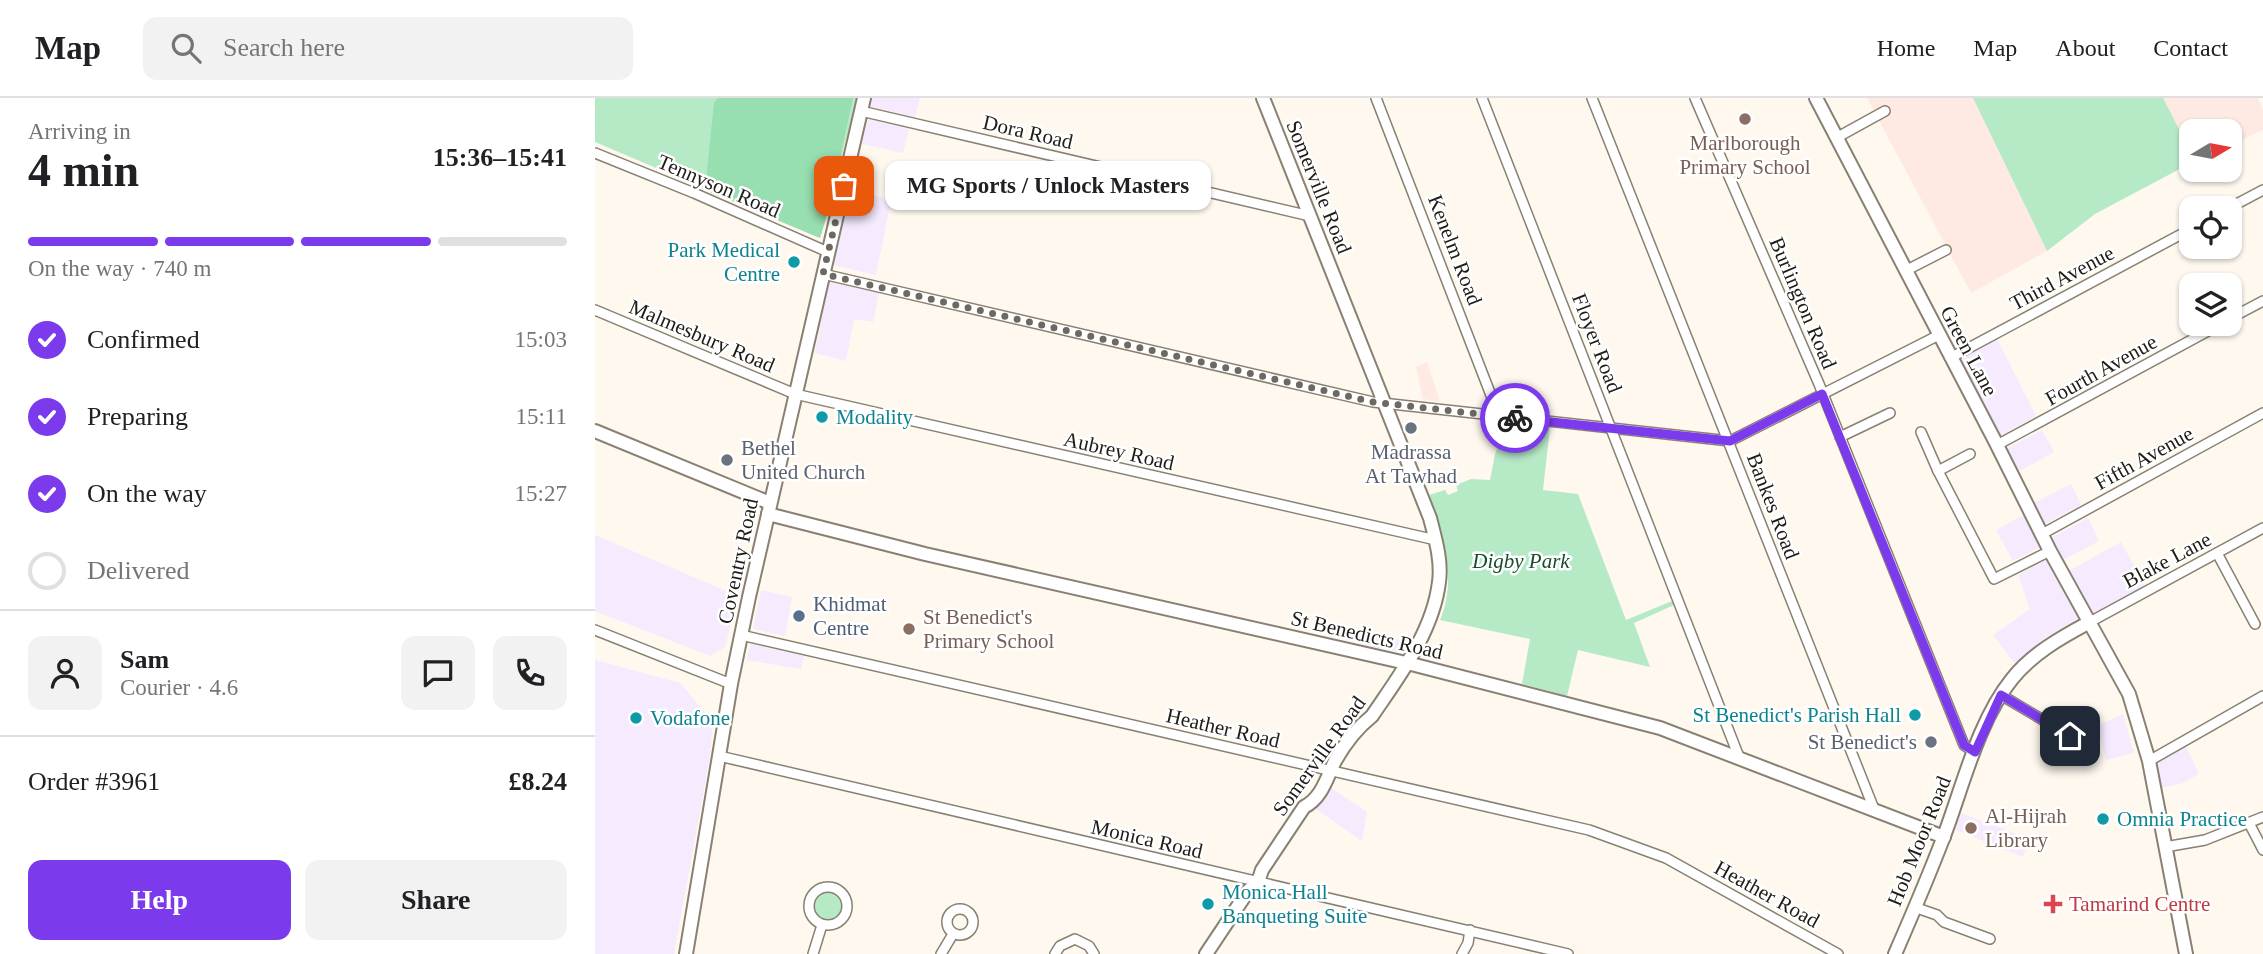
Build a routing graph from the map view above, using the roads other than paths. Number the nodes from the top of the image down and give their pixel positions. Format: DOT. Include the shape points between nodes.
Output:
graph roads {
  1 [pos="1263,98"];
  2 [pos="1377,98"];
  3 [pos="1482,98"];
  4 [pos="1592,98"];
  5 [pos="1696,98"];
  6 [pos="1816,98"];
  7 [pos="863,104"];
  8 [pos="1885,111"];
  9 [pos="1836,138"];
  10 [pos="595,153"];
  11 [pos="2263,190"];
  12 [pos="2242,201"];
  13 [pos="1310,216"];
  14 [pos="2179,235"];
  15 [pos="1946,250"];
  16 [pos="828,252"];
  17 [pos="1905,271"];
  18 [pos="823,274"];
  19 [pos="2263,301"];
  20 [pos="595,310"];
  21 [pos="2242,312"];
  22 [pos="1939,335"];
  23 [pos="2199,336"];
  24 [pos="1950,358"];
  25 [pos="795,394"];
  26 [pos="1822,394"];
  27 [pos="1384,403"];
  28 [pos="1890,413"];
  29 [pos="2263,413"];
  30 [pos="1499,416"];
  31 [pos="1612,429"];
  32 [pos="595,431"];
  33 [pos="1921,432"];
  34 [pos="1840,438"];
  35 [pos="1730,441"];
  36 [pos="1997,446"];
  37 [pos="1970,454"];
  38 [pos="1938,471"];
  39 [pos="769,509"];
  40 [pos="2263,528"];
  41 [pos="2042,534"];
  42 [pos="1436,540"];
  43 [pos="2050,551"];
  44 [pos="2217,553"];
  45 [pos="2088,623"];
  46 [pos="2255,624"];
  47 [pos="595,629"];
  48 [pos="741,635"];
  49 [pos="1407,663"];
  50 [pos="731,684"];
  51 [pos="2001,695"];
  52 [pos="2263,696"];
  53 [pos="2081,720"];
  54 [pos="2070,736"];
  55 [pos="1975,752"];
  56 [pos="719,756"];
  57 [pos="1739,757"];
  58 [pos="2059,758"];
  59 [pos="2149,761"];
  60 [pos="1332,771"];
  61 [pos="1874,809"];
  62 [pos="2263,817"];
  63 [pos="2249,823"];
  64 [pos="1944,837"];
  65 [pos="2165,847"];
  66 [pos="2263,850"];
  67 [pos="1258,882"];
  68 [pos="1914,907"];
  69 [pos="823,925"];
  70 [pos="1470,930"];
  71 [pos="953,934"];
  72 [pos="1990,939"];
  73 [pos="686,954"];
  74 [pos="813,954"];
  75 [pos="941,954"];
  76 [pos="1055,954"];
  77 [pos="1094,954"];
  78 [pos="1206,954"];
  79 [pos="1462,954"];
  80 [pos="1568,954"];
  81 [pos="1838,954"];
  82 [pos="1895,954"];
  83 [pos="2186,954"];
  1 -- 13 [label="street, Somerville Road"];
  2 -- 30 [label="street, Kenelm Road"];
  3 -- 31 [label="street, Floyer Road"];
  4 -- 35 [label="street, Bankes Road"];
  5 -- 26 [label="street, Burlington Road"];
  6 -- 9 [label="street, Green Lane"];
  7 -- 13 [label="street, Dora Road"];
  7 -- 16 [label="street, Coventry Road"];
  8 -- 9 [label="street"];
  9 -- 17 [label="street, Green Lane"];
  10 -- 16 [label="street, Tennyson Road"];
  11 -- 12 [label="street"];
  13 -- 27 [label="street, Somerville Road"];
  14 -- 24 [label="street, Third Avenue"];
  15 -- 17 [label="street"];
  16 -- 18 [label="street, Coventry Road"];
  17 -- 22 [label="street, Green Lane"];
  18 -- 25 [label="street, Coventry Road"];
  18 -- 27 [label="street"];
  19 -- 21 [label="street"];
  20 -- 25 [label="street, Malmesbury Road"];
  22 -- 24 [label="street, Green Lane"];
  22 -- 26 [label="street"];
  23 -- 36 [label="street, Fourth Avenue"];
  24 -- 36 [label="street, Green Lane"];
  25 -- 39 [label="street, Coventry Road"];
  25 -- 42 [label="street, Aubrey Road"];
  26 -- 34 [label="street, Burlington Road"];
  26 -- 35 [label="street"];
  27 -- 30 [label="street"];
  27 -- 42 [label="street, Somerville Road"];
  28 -- 34 [label="street"];
  29 -- 41 [label="street, Fifth Avenue"];
  30 -- 31 [label="street"];
  31 -- 35 [label="street"];
  31 -- 57 [label="street, Floyer Road"];
  32 -- 39 [label="street, St Benedicts Road"];
  33 -- 38 [label="street"];
  34 -- 55 [label="street, Burlington Road" via="1964,745"];
  35 -- 61 [label="street, Bankes Road"];
  36 -- 41 [label="street, Green Lane"];
  37 -- 38 [label="street"];
  38 -- 43 [label="street" via="1994,579"];
  39 -- 48 [label="street, Coventry Road"];
  39 -- 49 [label="street, St Benedicts Road" via="925,554"];
  40 -- 44 [label="street, Blake Lane"];
  41 -- 43 [label="street, Green Lane"];
  42 -- 49 [label="street, Somerville Road" via="1439,580 1435,600 1426,629"];
  43 -- 45 [label="street, Green Lane"];
  44 -- 45 [label="street, Blake Lane"];
  44 -- 46 [label="street"];
  45 -- 51 [label="street, Hob Moor Road" via="2039,652"];
  45 -- 59 [label="street, Green Lane" via="2129,694"];
  47 -- 50 [label="street"];
  48 -- 50 [label="street, Coventry Road"];
  48 -- 60 [label="street, Heather Road"];
  49 -- 57 [label="street, St Benedicts Road" via="1660,728"];
  49 -- 60 [label="street, Somerville Road"];
  50 -- 56 [label="street, Coventry Road"];
  51 -- 54 [label="street"];
  51 -- 55 [label="street, Hob Moor Road"];
  52 -- 59 [label="street"];
  53 -- 54 [label="street"];
  54 -- 58 [label="street"];
  55 -- 64 [label="street, Hob Moor Road"];
  56 -- 67 [label="street, Monica Road"];
  56 -- 73 [label="street, Coventry Road"];
  57 -- 61 [label="street, St Benedicts Road"];
  59 -- 65 [label="street, Green Lane"];
  60 -- 67 [label="street, Somerville Road"];
  60 -- 81 [label="street, Heather Road" via="1589,830 1637,847 1667,858"];
  61 -- 64 [label="street, St Benedicts Road"];
  62 -- 63 [label="street"];
  63 -- 65 [label="street" via="2205,841"];
  63 -- 66 [label="street"];
  64 -- 68 [label="street, Hob Moor Road"];
  65 -- 83 [label="street, Green Lane"];
  67 -- 70 [label="street, Monica Road"];
  67 -- 78 [label="street, Somerville Road"];
  68 -- 72 [label="street"];
  68 -- 82 [label="street, Hob Moor Road"];
  69 -- 69 [label="street" via="814,919 809,902 817,890 836,888 847,900 846,912 839,922"];
  69 -- 74 [label="street"];
  70 -- 79 [label="street"];
  70 -- 80 [label="street, Monica Road"];
  71 -- 75 [label="street"];
  76 -- 77 [label="street" via="1075,939"];
}
